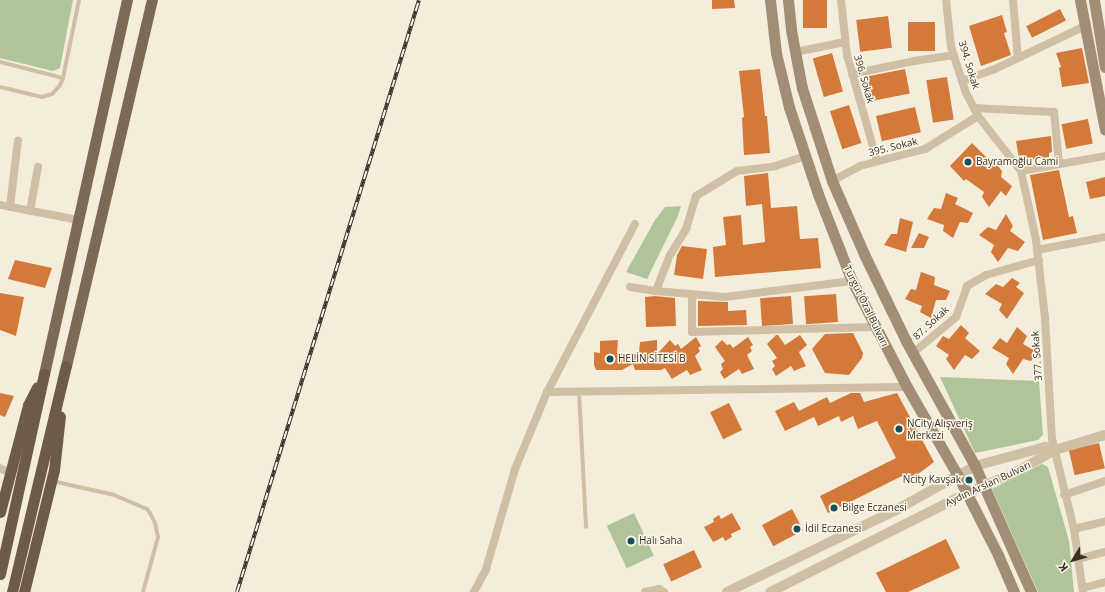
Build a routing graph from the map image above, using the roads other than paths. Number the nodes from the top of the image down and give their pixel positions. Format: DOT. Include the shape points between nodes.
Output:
graph roads {
  1 [pos="78,0"];
  2 [pos="127,0"];
  3 [pos="152,0"];
  4 [pos="770,0"];
  5 [pos="788,0"];
  6 [pos="841,0"];
  7 [pos="946,0"];
  8 [pos="1013,0"];
  9 [pos="1080,0"];
  10 [pos="1094,0"];
  11 [pos="1085,26"];
  12 [pos="845,42"];
  13 [pos="795,52"];
  14 [pos="954,56"];
  15 [pos="1018,58"];
  16 [pos="0,62"];
  17 [pos="1105,67"];
  18 [pos="852,74"];
  19 [pos="63,78"];
  20 [pos="962,81"];
  21 [pos="0,87"];
  22 [pos="974,108"];
  23 [pos="978,116"];
  24 [pos="988,130"];
  25 [pos="1105,130"];
  26 [pos="18,140"];
  27 [pos="805,156"];
  28 [pos="1105,156"];
  29 [pos="877,161"];
  30 [pos="1059,163"];
  31 [pos="38,167"];
  32 [pos="1021,171"];
  33 [pos="832,181"];
  34 [pos="0,205"];
  35 [pos="10,207"];
  36 [pos="30,211"];
  37 [pos="78,220"];
  38 [pos="634,224"];
  39 [pos="1105,237"];
  40 [pos="1037,250"];
  41 [pos="1038,260"];
  42 [pos="852,281"];
  43 [pos="630,287"];
  44 [pos="656,291"];
  45 [pos="692,294"];
  46 [pos="874,327"];
  47 [pos="913,353"];
  48 [pos="66,366"];
  49 [pos="44,374"];
  50 [pos="907,387"];
  51 [pos="547,392"];
  52 [pos="579,392"];
  53 [pos="1105,435"];
  54 [pos="1054,450"];
  55 [pos="975,466"];
  56 [pos="5,470"];
  57 [pos="958,476"];
  58 [pos="51,481"];
  59 [pos="1105,481"];
  60 [pos="983,485"];
  61 [pos="967,493"];
  62 [pos="1064,495"];
  63 [pos="0,512"];
  64 [pos="1105,521"];
  65 [pos="586,526"];
  66 [pos="1074,529"];
  67 [pos="1105,552"];
  68 [pos="1078,559"];
  69 [pos="0,574"];
  70 [pos="1105,582"];
  71 [pos="1083,590"];
  72 [pos="12,592"];
  73 [pos="24,592"];
  74 [pos="143,592"];
  75 [pos="474,592"];
  76 [pos="645,592"];
  77 [pos="664,592"];
  78 [pos="727,592"];
  79 [pos="770,592"];
  80 [pos="1014,592"];
  81 [pos="1031,592"];
  1 -- 19 [label="lane"];
  2 -- 37 [label="main road"];
  3 -- 48 [label="main road"];
  4 -- 27 [label="main road, Turgut Özal Bulvarı" via="776,53 789,107"];
  5 -- 13 [label="main road, Turgut Özal Bulvarı"];
  6 -- 12 [label="street, 396. Sokak"];
  7 -- 14 [label="street, 394. Sokak"];
  8 -- 15 [label="street"];
  9 -- 11 [label="main road"];
  10 -- 17 [label="main road"];
  11 -- 15 [label="street"];
  11 -- 25 [label="main road"];
  12 -- 13 [label="street"];
  12 -- 18 [label="street, 396. Sokak"];
  13 -- 33 [label="main road, Turgut Özal Bulvarı" via="802,88"];
  14 -- 18 [label="street" via="914,61"];
  14 -- 20 [label="street, 394. Sokak"];
  15 -- 20 [label="street"];
  16 -- 19 [label="lane"];
  18 -- 29 [label="street, 396. Sokak"];
  19 -- 21 [label="lane" via="52,94 42,97"];
  20 -- 22 [label="street, 394. Sokak"];
  22 -- 23 [label="street, 394. Sokak"];
  22 -- 30 [label="street" via="1054,112"];
  23 -- 24 [label="street, 394. Sokak"];
  23 -- 29 [label="street, 395. Sokak" via="925,149"];
  24 -- 32 [label="street, 377. Sokak"];
  26 -- 35 [label="street"];
  27 -- 42 [label="main road, Turgut Özal Bulvarı"];
  27 -- 44 [label="street" via="775,166 737,171 696,196 686,229 670,255"];
  28 -- 30 [label="street"];
  29 -- 33 [label="street, 395. Sokak" via="860,166"];
  30 -- 32 [label="street"];
  31 -- 36 [label="street"];
  32 -- 40 [label="street, 377. Sokak"];
  33 -- 47 [label="main road, Turgut Özal Bulvarı" via="864,254"];
  34 -- 35 [label="street"];
  35 -- 36 [label="street"];
  36 -- 37 [label="street"];
  37 -- 49 [label="main road"];
  38 -- 51 [label="street"];
  39 -- 40 [label="street"];
  40 -- 41 [label="street, 377. Sokak"];
  41 -- 47 [label="street, 87. Sokak" via="986,275 968,286 956,317"];
  41 -- 54 [label="street, 377. Sokak" via="1045,318"];
  42 -- 45 [label="street" via="725,297"];
  42 -- 46 [label="main road, Turgut Özal Bulvarı"];
  43 -- 44 [label="street"];
  44 -- 45 [label="street"];
  45 -- 46 [label="street" via="692,332"];
  46 -- 50 [label="main road, Turgut Özal Bulvarı"];
  47 -- 55 [label="main road, Turgut Özal Bulvarı"];
  48 -- 58 [label="highway"];
  48 -- 72 [label="highway"];
  49 -- 56 [label="highway" via="28,405"];
  49 -- 69 [label="highway"];
  50 -- 52 [label="street"];
  50 -- 57 [label="main road, Turgut Özal Bulvarı"];
  51 -- 52 [label="street"];
  51 -- 75 [label="street" via="515,469 486,569"];
  52 -- 65 [label="lane"];
  53 -- 54 [label="street"];
  54 -- 55 [label="street, Aydın Arslan Bulvarı" via="1044,447"];
  54 -- 60 [label="street, Aydın Arslan Bulvarı" via="1016,472"];
  54 -- 62 [label="street, 377. Sokak"];
  55 -- 57 [label="street, Aydın Arslan Bulvarı"];
  55 -- 60 [label="main road, Turgut Özal Bulvarı"];
  56 -- 63 [label="highway"];
  57 -- 61 [label="main road, Turgut Özal Bulvarı"];
  57 -- 78 [label="street, Aydın Arslan Bulvarı" via="894,511"];
  58 -- 73 [label="highway"];
  58 -- 74 [label="lane" via="114,495 150,512 156,523 158,537"];
  59 -- 62 [label="street"];
  60 -- 61 [label="street, Aydın Arslan Bulvarı"];
  60 -- 81 [label="main road"];
  61 -- 79 [label="street, Aydın Arslan Bulvarı"];
  61 -- 80 [label="main road, Turgut Özal Bulvarı"];
  62 -- 66 [label="street, 377. Sokak"];
  64 -- 66 [label="street"];
  66 -- 68 [label="street, 377. Sokak"];
  67 -- 68 [label="street"];
  68 -- 71 [label="street, 377. Sokak"];
  70 -- 71 [label="street"];
  76 -- 77 [label="street" via="659,589"];
}
